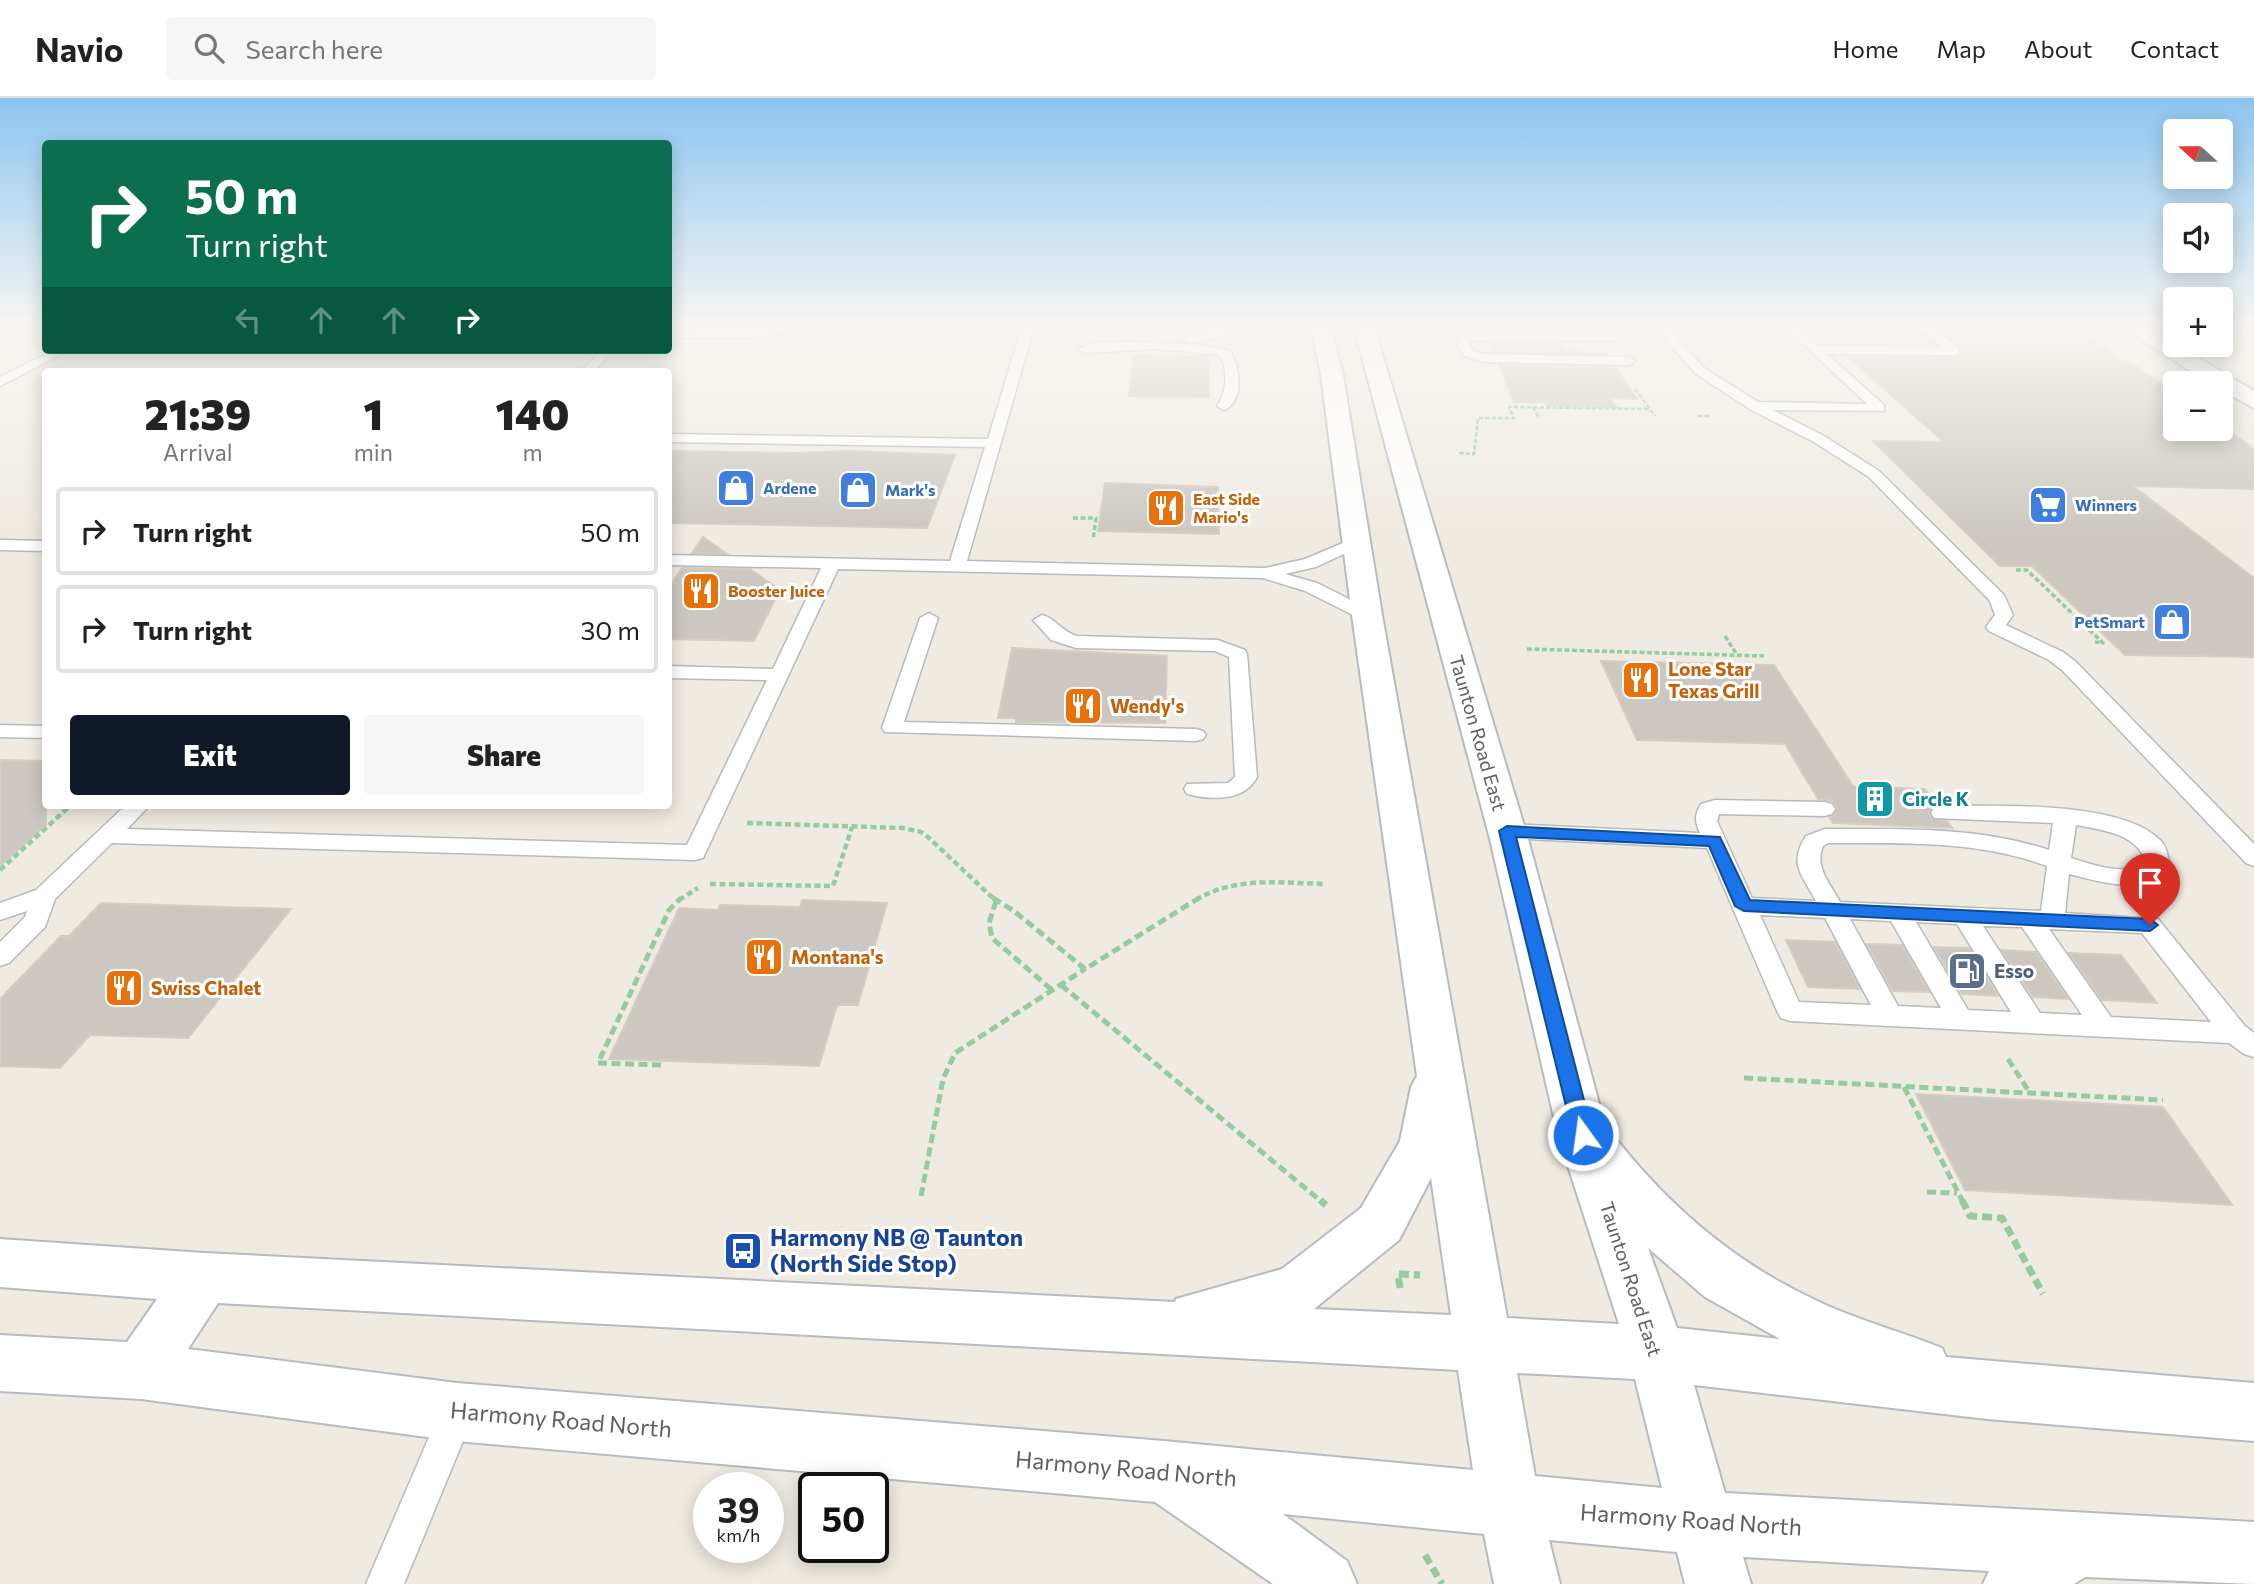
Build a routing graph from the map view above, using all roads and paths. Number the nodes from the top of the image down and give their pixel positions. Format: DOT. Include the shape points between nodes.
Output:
graph roads {
  1 [pos="1007,396"];
  2 [pos="1231,396"];
  3 [pos="1335,396"];
  4 [pos="1383,396"];
  5 [pos="1640,396"];
  6 [pos="1741,396"];
  7 [pos="1866,396"];
  8 [pos="1224,406"];
  9 [pos="1756,406"];
  10 [pos="1532,407"];
  11 [pos="1649,409"];
  12 [pos="1655,416"];
  13 [pos="1539,418"];
  14 [pos="672,438"];
  15 [pos="993,443"];
  16 [pos="1459,453"];
  17 [pos="1073,517"];
  18 [pos="1357,542"];
  19 [pos="0,545"];
  20 [pos="42,546"];
  21 [pos="1092,546"];
  22 [pos="672,560"];
  23 [pos="832,564"];
  24 [pos="957,566"];
  25 [pos="1265,573"];
  26 [pos="1367,615"];
  27 [pos="929,618"];
  28 [pos="1042,620"];
  29 [pos="1725,636"];
  30 [pos="1527,649"];
  31 [pos="1738,656"];
  32 [pos="1764,656"];
  33 [pos="672,672"];
  34 [pos="779,675"];
  35 [pos="0,731"];
  36 [pos="42,732"];
  37 [pos="1196,736"];
  38 [pos="1195,789"];
  39 [pos="67,809"];
  40 [pos="135,809"];
  41 [pos="1824,809"];
  42 [pos="1941,813"];
  43 [pos="2071,817"];
  44 [pos="740,823"];
  45 [pos="852,827"];
  46 [pos="1507,831"];
  47 [pos="107,836"];
  48 [pos="1715,841"];
  49 [pos="2254,858"];
  50 [pos="2059,861"];
  51 [pos="0,870"];
  52 [pos="1326,884"];
  53 [pos="44,896"];
  54 [pos="996,901"];
  55 [pos="1744,906"];
  56 [pos="1834,910"];
  57 [pos="0,912"];
  58 [pos="1898,913"];
  59 [pos="1964,916"];
  60 [pos="2041,920"];
  61 [pos="0,957"];
  62 [pos="1084,969"];
  63 [pos="1061,985"];
  64 [pos="1052,990"];
  65 [pos="1890,1016"];
  66 [pos="1960,1019"];
  67 [pos="2032,1023"];
  68 [pos="2103,1026"];
  69 [pos="2245,1040"];
  70 [pos="2007,1057"];
  71 [pos="1440,1060"];
  72 [pos="661,1065"];
  73 [pos="1744,1079"];
  74 [pos="1904,1087"];
  75 [pos="2030,1093"];
  76 [pos="2163,1100"];
  77 [pos="1583,1135"];
  78 [pos="1927,1192"];
  79 [pos="1958,1194"];
  80 [pos="921,1196"];
  81 [pos="1329,1208"];
  82 [pos="0,1263"];
  83 [pos="1425,1276"];
  84 [pos="204,1278"];
  85 [pos="2043,1294"];
  86 [pos="1401,1298"];
  87 [pos="1161,1327"];
  88 [pos="1483,1342"];
  89 [pos="1657,1353"];
  90 [pos="0,1363"];
  91 [pos="141,1371"];
  92 [pos="1987,1390"];
  93 [pos="457,1412"];
  94 [pos="2254,1412"];
  95 [pos="1164,1472"];
  96 [pos="1509,1506"];
  97 [pos="1702,1523"];
  98 [pos="2079,1542"];
  99 [pos="1424,1553"];
  100 [pos="2254,1554"];
  101 [pos="385,1584"];
  102 [pos="1324,1584"];
  103 [pos="1442,1584"];
  104 [pos="1527,1584"];
  105 [pos="1718,1584"];
  106 [pos="2016,1584"];
  1 -- 15 [label="lane"];
  2 -- 8 [label="lane"];
  3 -- 18 [label="main road"];
  4 -- 46 [label="main road, Taunton Road East"];
  5 -- 11 [label="path"];
  6 -- 9 [label="lane"];
  7 -- 9 [label="lane" via="1879,408"];
  9 -- 49 [label="lane" via="1835,448 1886,485 1998,599 2004,615 1995,627 2069,666"];
  10 -- 11 [label="path"];
  10 -- 13 [label="path"];
  10 -- 16 [label="path" via="1509,407 1514,418 1479,418 1474,454"];
  11 -- 12 [label="path"];
  14 -- 15 [label="lane"];
  15 -- 24 [label="lane"];
  17 -- 21 [label="path" via="1096,518"];
  18 -- 25 [label="lane" via="1310,563"];
  18 -- 26 [label="main road"];
  19 -- 20 [label="lane"];
  22 -- 23 [label="lane"];
  23 -- 24 [label="lane"];
  23 -- 34 [label="lane"];
  24 -- 25 [label="lane"];
  25 -- 26 [label="lane" via="1311,587"];
  26 -- 71 [label="main road"];
  27 -- 37 [label="lane" via="892,728"];
  28 -- 38 [label="lane" via="1057,636 1076,642 1218,646 1238,654 1244,784 1228,790"];
  29 -- 31 [label="path"];
  30 -- 31 [label="path"];
  31 -- 32 [label="path"];
  33 -- 34 [label="lane"];
  34 -- 47 [label="lane" via="695,853"];
  35 -- 36 [label="lane"];
  39 -- 51 [label="path"];
  40 -- 47 [label="lane"];
  41 -- 48 [label="lane" via="1709,809 1706,821"];
  42 -- 43 [label="lane"];
  43 -- 50 [label="lane" via="2063,825"];
  43 -- 50 [label="lane" via="2109,822 2139,833 2156,851 2159,867 2139,876 2119,876"];
  44 -- 45 [label="path"];
  45 -- 54 [label="path" via="921,832"];
  45 -- 72 [label="path" via="833,886 706,885 683,896 669,910 598,1063"];
  46 -- 48 [label="lane"];
  46 -- 77 [label="main road, Taunton Road East"];
  47 -- 53 [label="lane"];
  48 -- 55 [label="lane"];
  50 -- 56 [label="lane" via="1994,843 1825,836 1814,841 1807,857"];
  50 -- 60 [label="lane"];
  52 -- 62 [label="path" via="1249,884 1210,891"];
  53 -- 57 [label="lane"];
  53 -- 61 [label="lane" via="36,921"];
  54 -- 62 [label="path"];
  54 -- 64 [label="path" via="989,923 992,938"];
  55 -- 56 [label="lane"];
  55 -- 65 [label="lane" via="1790,1011"];
  56 -- 58 [label="lane"];
  56 -- 65 [label="lane"];
  58 -- 59 [label="lane"];
  58 -- 66 [label="lane"];
  59 -- 60 [label="lane"];
  59 -- 67 [label="lane"];
  60 -- 68 [label="lane"];
  60 -- 69 [label="lane" via="2150,925"];
  62 -- 63 [label="path"];
  63 -- 64 [label="path"];
  63 -- 81 [label="path"];
  64 -- 80 [label="path" via="955,1053 945,1070"];
  65 -- 66 [label="lane"];
  66 -- 67 [label="lane"];
  67 -- 68 [label="lane"];
  68 -- 69 [label="lane"];
  70 -- 75 [label="path"];
  71 -- 87 [label="main road" via="1423,1144 1380,1224 1297,1290"];
  71 -- 88 [label="main road"];
  73 -- 74 [label="path"];
  74 -- 75 [label="path"];
  74 -- 79 [label="path"];
  75 -- 76 [label="path"];
  77 -- 89 [label="main road, Taunton Road East"];
  77 -- 92 [label="main road" via="1622,1186 1674,1240 1746,1293 1845,1341"];
  78 -- 79 [label="path"];
  79 -- 85 [label="path" via="1970,1216 2002,1218"];
  82 -- 84 [label="main road"];
  83 -- 86 [label="path" via="1398,1274"];
  84 -- 87 [label="main road"];
  84 -- 91 [label="main road"];
  87 -- 88 [label="main road"];
  88 -- 89 [label="main road"];
  88 -- 96 [label="main road"];
  89 -- 92 [label="main road"];
  89 -- 97 [label="main road, Taunton Road East"];
  90 -- 91 [label="main road, Harmony Road North"];
  91 -- 93 [label="main road, Harmony Road North"];
  92 -- 94 [label="main road"];
  93 -- 95 [label="main road, Harmony Road North"];
  93 -- 101 [label="lane"];
  95 -- 96 [label="main road, Harmony Road North"];
  95 -- 102 [label="main road"];
  96 -- 97 [label="main road, Harmony Road North"];
  96 -- 104 [label="main road"];
  97 -- 98 [label="main road, Harmony Road North"];
  97 -- 105 [label="main road, Taunton Road East"];
  98 -- 100 [label="main road, Harmony Road North"];
  98 -- 106 [label="main road"];
  99 -- 103 [label="path"];
}
